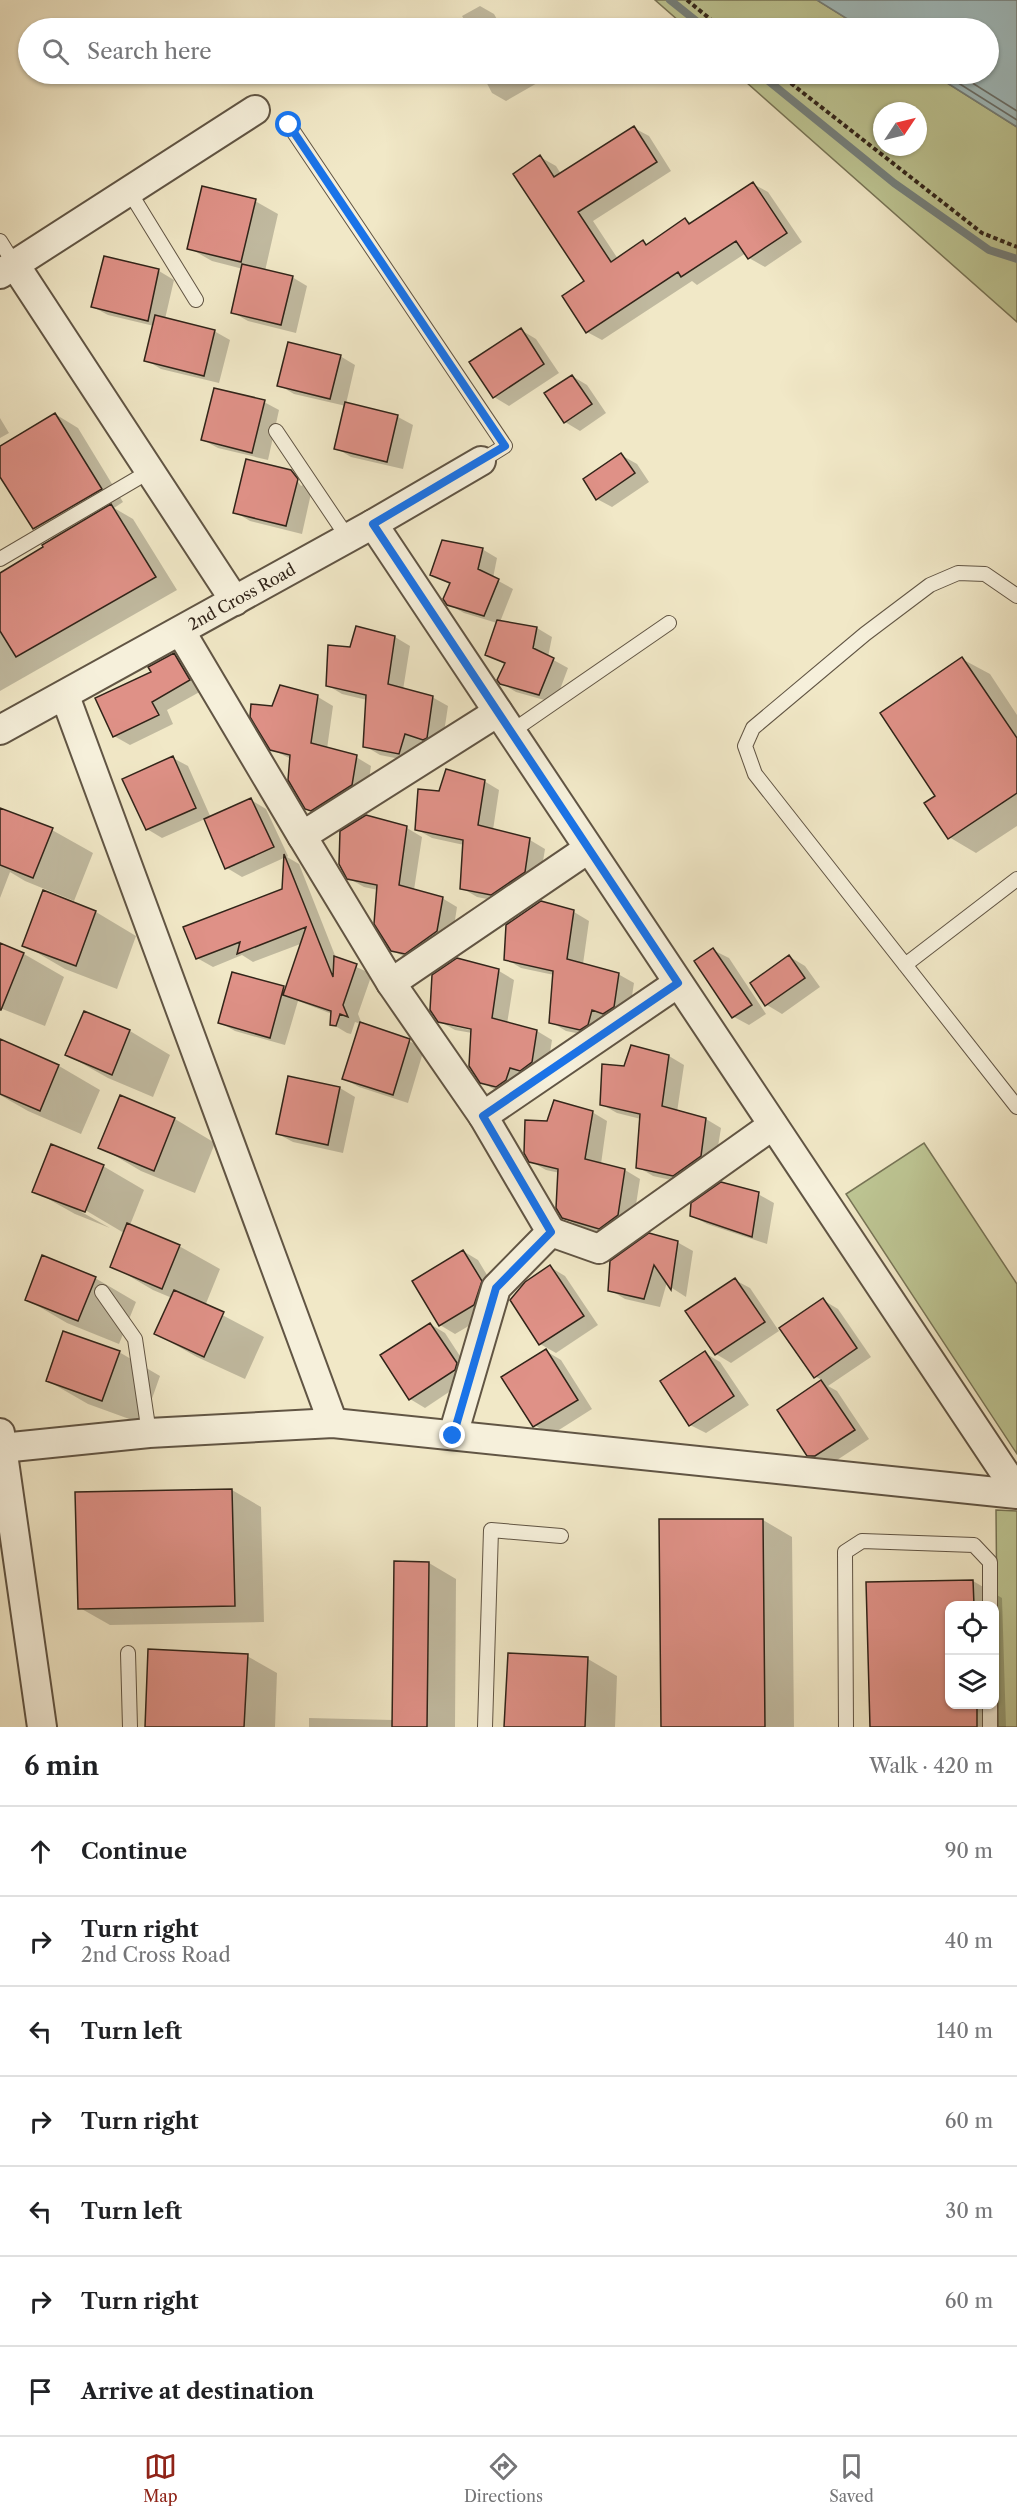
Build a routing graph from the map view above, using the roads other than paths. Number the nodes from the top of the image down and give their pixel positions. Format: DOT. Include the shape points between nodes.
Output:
graph roads {
  1 [pos="255,110"];
  2 [pos="289,125"];
  3 [pos="129,191"];
  4 [pos="5,260"];
  5 [pos="196,300"];
  6 [pos="276,431"];
  7 [pos="481,461"];
  8 [pos="150,471"];
  9 [pos="373,524"];
  10 [pos="348,538"];
  11 [pos="0,559"];
  12 [pos="1017,596"];
  13 [pos="235,601"];
  14 [pos="669,623"];
  15 [pos="181,632"];
  16 [pos="65,696"];
  17 [pos="505,722"];
  18 [pos="0,730"];
  19 [pos="302,836"];
  20 [pos="588,849"];
  21 [pos="1017,879"];
  22 [pos="905,965"];
  23 [pos="391,983"];
  24 [pos="678,983"];
  25 [pos="1017,1107"];
  26 [pos="483,1116"];
  27 [pos="773,1125"];
  28 [pos="551,1232"];
  29 [pos="102,1292"];
  30 [pos="333,1423"];
  31 [pos="148,1433"];
  32 [pos="453,1436"];
  33 [pos="1,1440"];
  34 [pos="1017,1493"];
  35 [pos="561,1536"];
  36 [pos="8,1540"];
  37 [pos="990,1601"];
  38 [pos="128,1653"];
  39 [pos="990,1709"];
  40 [pos="42,1727"];
  41 [pos="130,1727"];
  42 [pos="485,1727"];
  43 [pos="846,1727"];
  44 [pos="990,1727"];
  1 -- 3 [label="street"];
  2 -- 7 [label="lane" via="505,446"];
  3 -- 4 [label="street"];
  3 -- 5 [label="lane"];
  4 -- 8 [label="street"];
  6 -- 10 [label="lane"];
  7 -- 9 [label="street, 2nd Cross Road"];
  8 -- 11 [label="lane"];
  8 -- 13 [label="street"];
  9 -- 10 [label="street, 2nd Cross Road"];
  9 -- 17 [label="street"];
  10 -- 13 [label="street, 2nd Cross Road"];
  12 -- 22 [label="lane" via="985,574 958,573 930,585 753,728 745,746 755,774"];
  13 -- 15 [label="street, 2nd Cross Road"];
  14 -- 17 [label="lane"];
  15 -- 16 [label="street, 2nd Cross Road"];
  15 -- 19 [label="street"];
  16 -- 18 [label="street, 2nd Cross Road"];
  16 -- 30 [label="street"];
  17 -- 19 [label="street"];
  17 -- 20 [label="street"];
  19 -- 23 [label="street"];
  20 -- 23 [label="street"];
  20 -- 24 [label="street"];
  21 -- 22 [label="lane"];
  22 -- 25 [label="lane"];
  23 -- 26 [label="street"];
  24 -- 26 [label="street"];
  24 -- 27 [label="street"];
  26 -- 28 [label="street"];
  27 -- 28 [label="street" via="599,1249"];
  27 -- 34 [label="street"];
  28 -- 32 [label="street" via="496,1288"];
  29 -- 31 [label="lane" via="135,1339"];
  30 -- 31 [label="street"];
  30 -- 32 [label="street"];
  31 -- 33 [label="street"];
  32 -- 34 [label="street"];
  33 -- 36 [label="street"];
  35 -- 42 [label="lane" via="491,1530"];
  36 -- 40 [label="street"];
  37 -- 43 [label="lane" via="990,1562 974,1545 862,1541 845,1552"];
  38 -- 41 [label="lane"];
  39 -- 44 [label="lane"];
}
